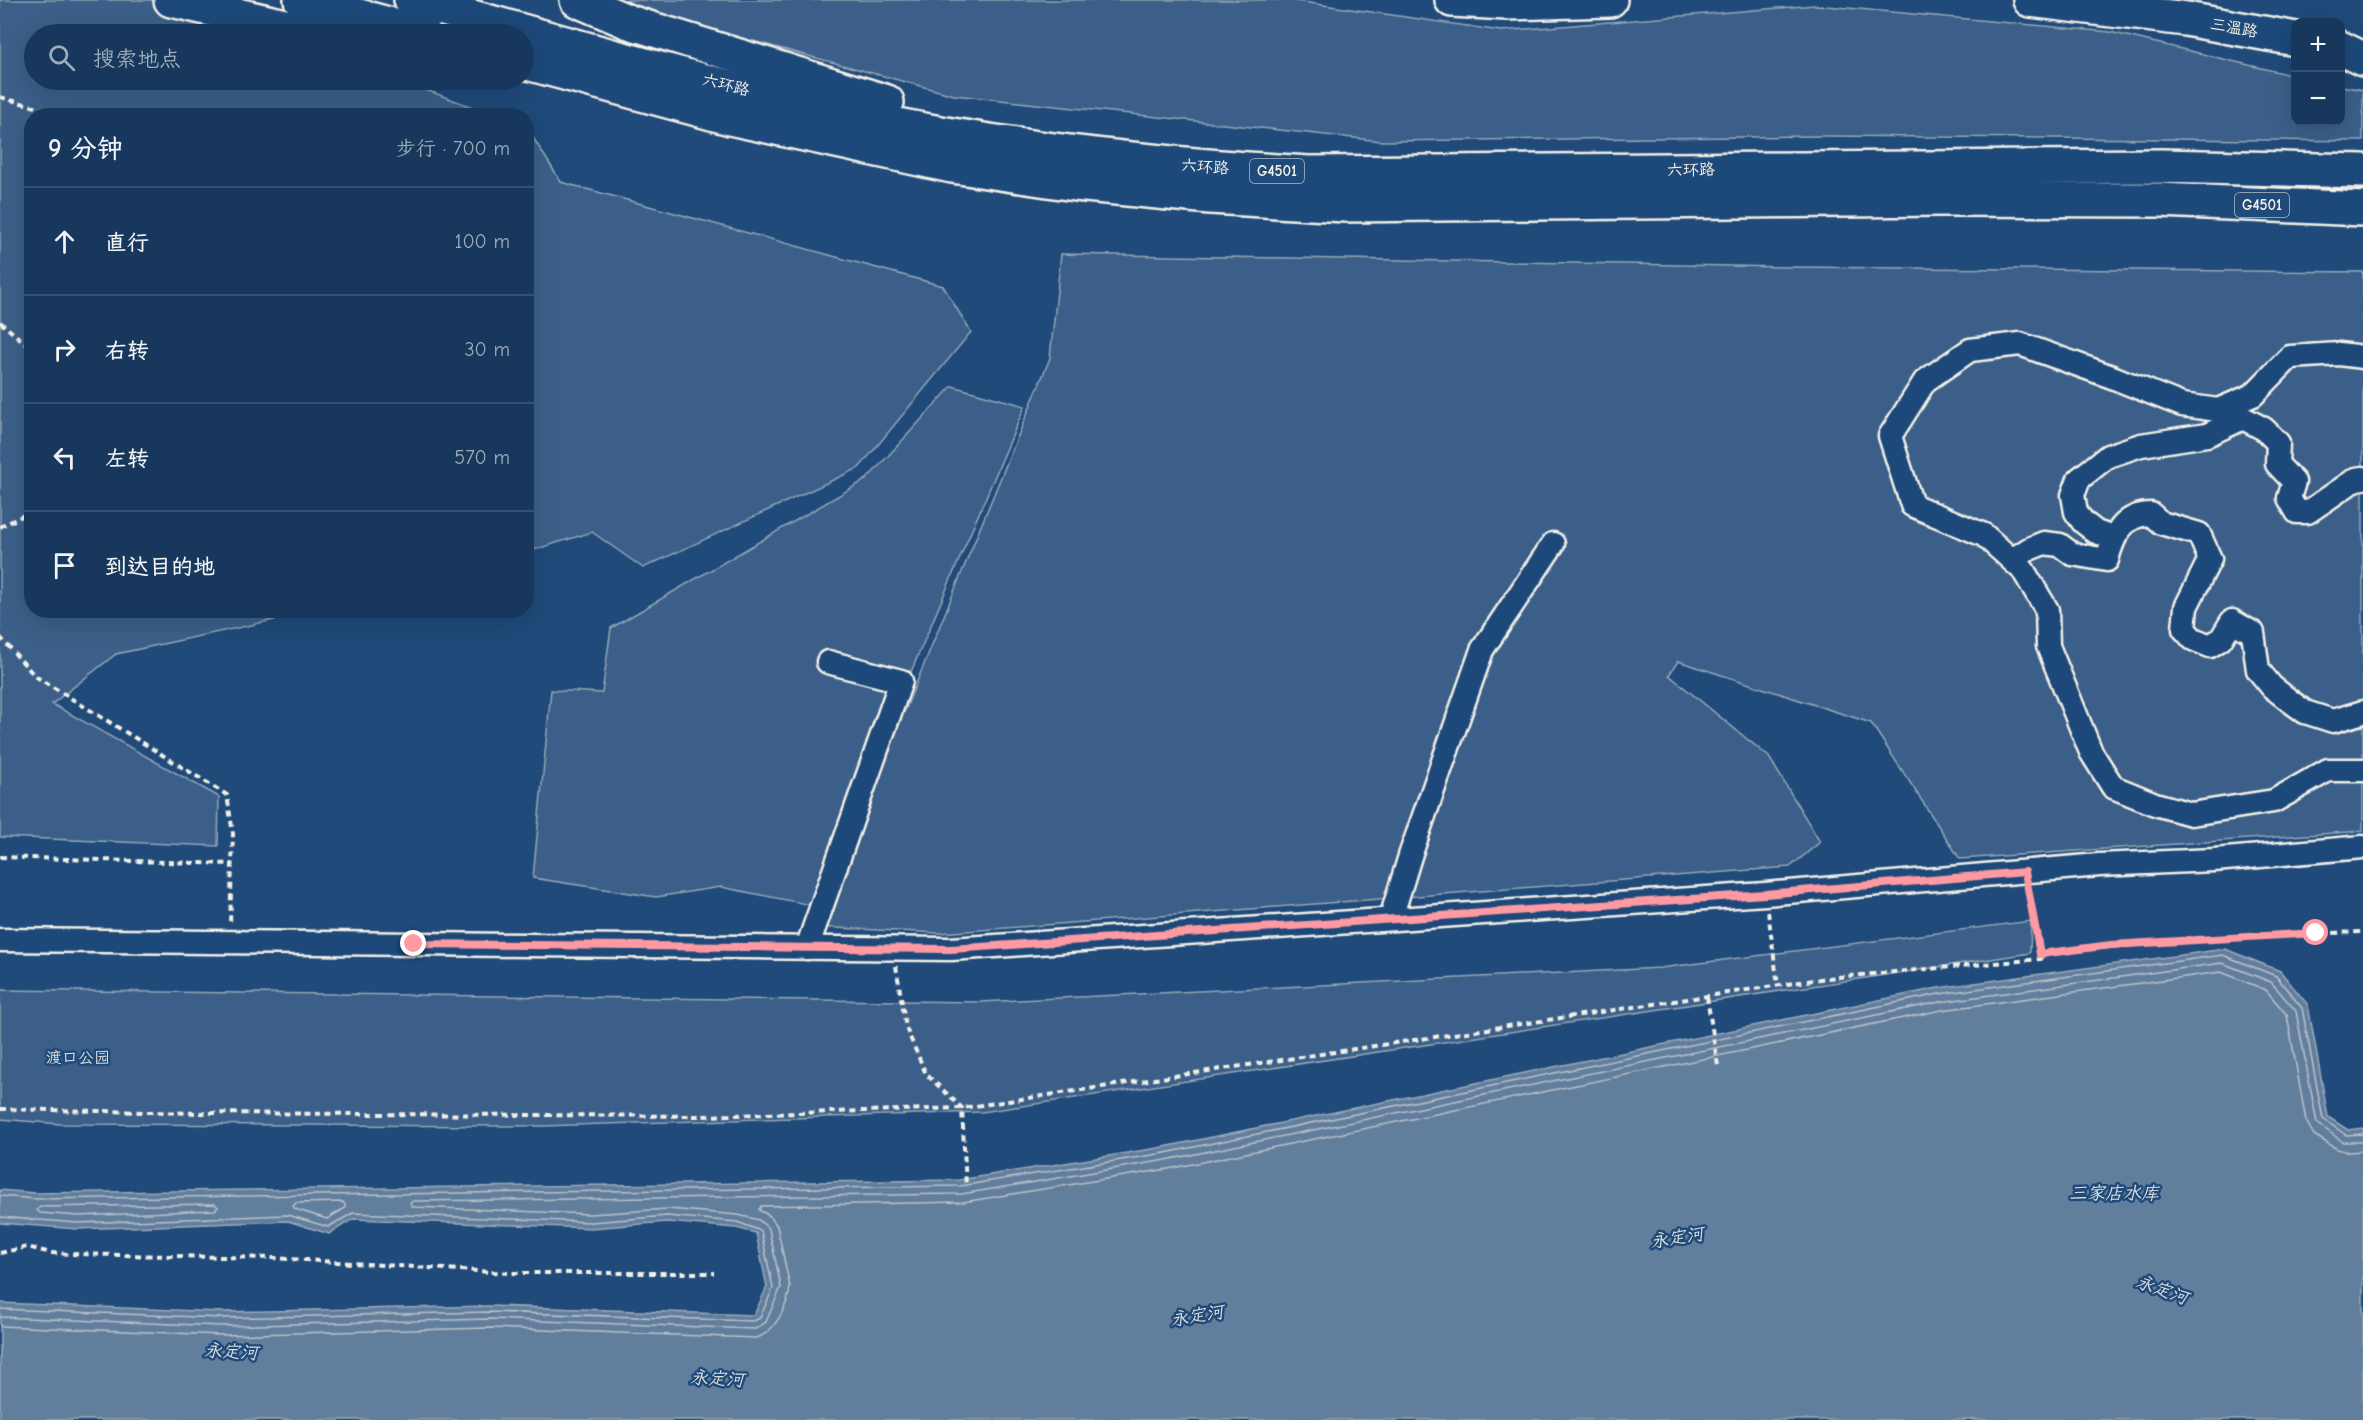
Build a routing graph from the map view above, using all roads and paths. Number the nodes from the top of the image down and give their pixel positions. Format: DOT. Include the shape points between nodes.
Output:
graph roads {
  1 [pos="171,0"];
  2 [pos="301,0"];
  3 [pos="411,0"];
  4 [pos="577,0"];
  5 [pos="1452,0"];
  6 [pos="1610,0"];
  7 [pos="2030,0"];
  8 [pos="276,24"];
  9 [pos="388,24"];
  10 [pos="499,24"];
  11 [pos="534,33"];
  12 [pos="2291,38"];
  13 [pos="2345,48"];
  14 [pos="2363,48"];
  15 [pos="2345,50"];
  16 [pos="2363,59"];
  17 [pos="534,65"];
  18 [pos="534,81"];
  19 [pos="0,97"];
  20 [pos="39,108"];
  21 [pos="730,118"];
  22 [pos="1059,151"];
  23 [pos="2363,171"];
  24 [pos="2363,209"];
  25 [pos="0,322"];
  26 [pos="24,342"];
  27 [pos="2363,357"];
  28 [pos="2363,478"];
  29 [pos="24,515"];
  30 [pos="0,527"];
  31 [pos="2113,538"];
  32 [pos="1553,544"];
  33 [pos="2012,560"];
  34 [pos="0,637"];
  35 [pos="828,662"];
  36 [pos="2363,712"];
  37 [pos="2363,770"];
  38 [pos="2363,847"];
  39 [pos="0,857"];
  40 [pos="232,864"];
  41 [pos="2025,872"];
  42 [pos="1765,894"];
  43 [pos="1390,918"];
  44 [pos="2363,932"];
  45 [pos="0,940"];
  46 [pos="230,942"];
  47 [pos="807,948"];
  48 [pos="896,949"];
  49 [pos="2040,954"];
  50 [pos="1778,986"];
  51 [pos="1707,997"];
  52 [pos="1718,1066"];
  53 [pos="962,1108"];
  54 [pos="0,1109"];
  55 [pos="966,1187"];
  56 [pos="0,1253"];
  57 [pos="714,1273"];
  1 -- 8 [label="highway"];
  2 -- 9 [label="highway"];
  3 -- 10 [label="highway, 六环路 / G4501"];
  4 -- 22 [label="highway" via="629,22 794,75"];
  5 -- 6 [label="highway"];
  7 -- 12 [label="highway, 三温路" via="2186,19"];
  11 -- 22 [label="highway, 六环路 / G4501" via="753,93 950,135"];
  13 -- 14 [label="highway"];
  15 -- 16 [label="highway"];
  17 -- 21 [label="highway, 六环路 / G4501"];
  18 -- 21 [label="highway"];
  19 -- 20 [label="path"];
  21 -- 24 [label="highway, 六环路 / G4501" via="952,166 1075,184 1334,204 2160,200"];
  22 -- 23 [label="highway, 六环路 / G4501" via="1192,166 1309,173 2162,166"];
  25 -- 26 [label="path"];
  27 -- 33 [label="street" via="2290,357 2253,395 2218,410 2182,405 2020,344 1970,350 1924,381 1890,436 1912,506 1984,536"];
  28 -- 31 [label="street" via="2308,512 2297,512 2289,498 2294,482 2277,464 2278,443 2264,429 2243,418 2207,435 2141,445 2108,456 2079,479 2073,495 2076,512 2096,532"];
  29 -- 30 [label="path"];
  31 -- 33 [label="street" via="2107,560 2072,554 2060,544 2044,543"];
  31 -- 36 [label="street" via="2123,523 2141,514 2151,514 2161,523 2199,534 2210,559 2187,607 2184,629 2193,639 2210,646 2221,639 2232,621 2253,633 2258,670 2272,687 2305,712 2333,721"];
  32 -- 43 [label="street" via="1482,650"];
  33 -- 37 [label="street" via="2023,570 2047,610 2048,646 2091,752 2113,787 2191,814 2274,801 2328,770"];
  34 -- 40 [label="path" via="35,676 227,795"];
  35 -- 47 [label="street" via="901,681"];
  38 -- 41 [label="street"];
  39 -- 40 [label="path"];
  40 -- 46 [label="path"];
  41 -- 42 [label="street"];
  41 -- 49 [label="path"];
  42 -- 43 [label="street"];
  42 -- 50 [label="path"];
  43 -- 48 [label="street" via="951,949"];
  44 -- 49 [label="path" via="2111,945"];
  45 -- 46 [label="street"];
  46 -- 47 [label="street"];
  47 -- 48 [label="street"];
  48 -- 53 [label="path" via="906,1028 926,1074"];
  49 -- 50 [label="path" via="2041,959"];
  50 -- 51 [label="path"];
  51 -- 52 [label="path"];
  51 -- 53 [label="path"];
  53 -- 54 [label="path" via="702,1116"];
  53 -- 55 [label="path"];
  56 -- 57 [label="path" via="27,1247 51,1253 274,1258 508,1274"];
}
